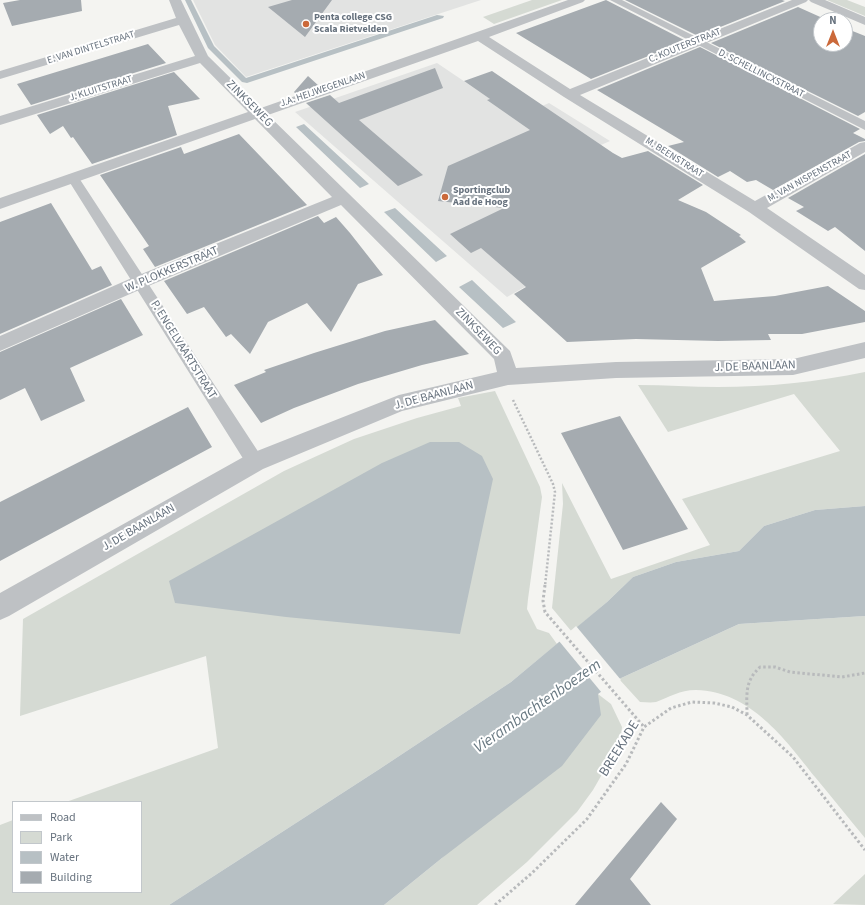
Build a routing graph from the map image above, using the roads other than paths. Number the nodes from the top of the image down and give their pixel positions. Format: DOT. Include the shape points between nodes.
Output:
graph roads {
  1 [pos="174,0"];
  2 [pos="579,0"];
  3 [pos="615,0"];
  4 [pos="802,0"];
  5 [pos="815,0"];
  6 [pos="183,20"];
  7 [pos="865,21"];
  8 [pos="480,37"];
  9 [pos="696,42"];
  10 [pos="202,58"];
  11 [pos="0,75"];
  12 [pos="569,94"];
  13 [pos="257,113"];
  14 [pos="0,121"];
  15 [pos="865,126"];
  16 [pos="865,146"];
  17 [pos="72,178"];
  18 [pos="344,198"];
  19 [pos="0,204"];
  20 [pos="755,208"];
  21 [pos="140,282"];
  22 [pos="865,284"];
  23 [pos="0,344"];
  24 [pos="865,350"];
  25 [pos="508,377"];
  26 [pos="255,462"];
  27 [pos="0,607"];
  1 -- 6 [label="street, ZINKSEWEG"];
  2 -- 8 [label="street, J.A. HEIJWEGENLAAN"];
  3 -- 9 [label="street, D. SCHELLINCXSTRAAT"];
  4 -- 9 [label="street, C. KOUTERSTRAAT"];
  5 -- 7 [label="street"];
  6 -- 10 [label="street, ZINKSEWEG"];
  6 -- 11 [label="street, E. VAN DINTELSTRAAT"];
  8 -- 12 [label="street, M. BEENSTRAAT"];
  8 -- 13 [label="street, J.A. HEIJWEGENLAAN"];
  9 -- 12 [label="street, C. KOUTERSTRAAT"];
  9 -- 15 [label="street, D. SCHELLINCXSTRAAT"];
  10 -- 13 [label="street, ZINKSEWEG"];
  10 -- 14 [label="street, J. KLUITSTRAAT"];
  12 -- 20 [label="street, M. BEENSTRAAT"];
  13 -- 17 [label="street, J.A. HEIJWEGENLAAN"];
  13 -- 18 [label="street, ZINKSEWEG"];
  16 -- 20 [label="street, M. VAN NISPENSTRAAT"];
  17 -- 19 [label="street, J.A. HEIJWEGENLAAN"];
  17 -- 21 [label="street, P. ENGELVAARTSTRAAT"];
  18 -- 21 [label="street, W. PLOKKERSTRAAT"];
  18 -- 25 [label="street, ZINKSEWEG" via="503,356"];
  20 -- 22 [label="street, M. BEENSTRAAT"];
  21 -- 23 [label="street, W. PLOKKERSTRAAT"];
  21 -- 26 [label="street, P. ENGELVAARTSTRAAT"];
  24 -- 25 [label="street, J. DE BAANLAAN" via="793,367 616,370"];
  25 -- 26 [label="street, J. DE BAANLAAN" via="399,403"];
  26 -- 27 [label="street, J. DE BAANLAAN"];
}
